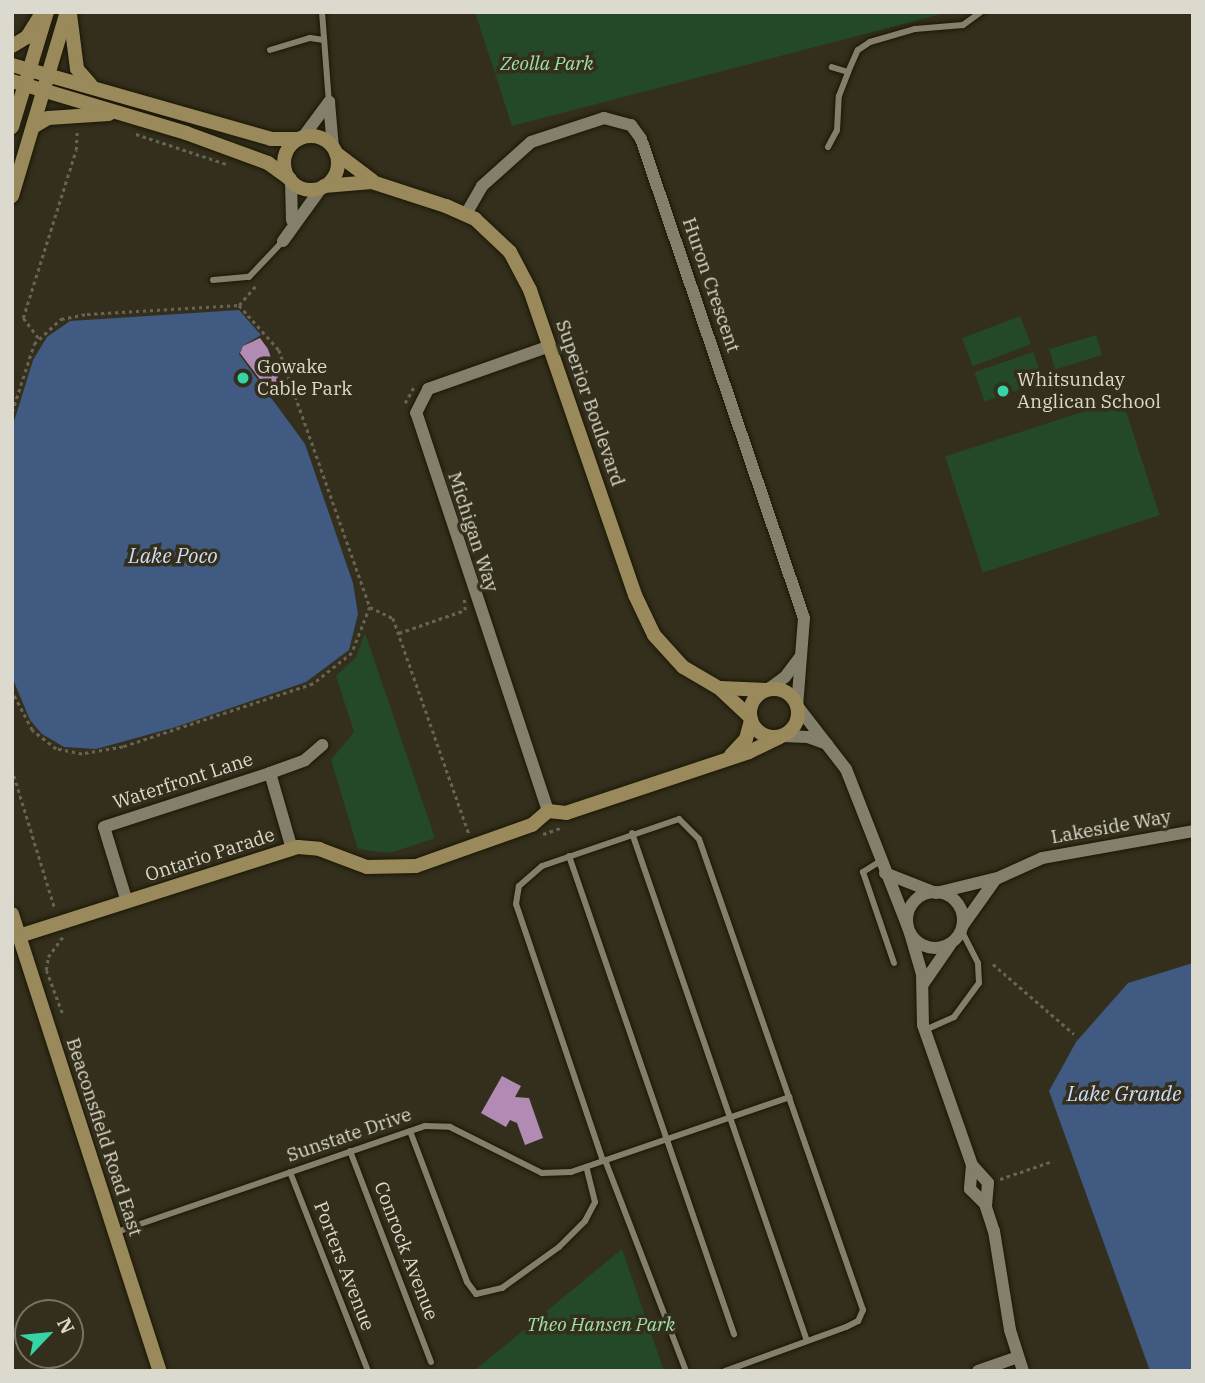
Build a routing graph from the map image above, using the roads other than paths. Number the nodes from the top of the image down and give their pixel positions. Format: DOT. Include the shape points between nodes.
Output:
graph roads {
  1 [pos="45,12"];
  2 [pos="69,12"];
  3 [pos="322,12"];
  4 [pos="981,12"];
  5 [pos="324,40"];
  6 [pos="12,46"];
  7 [pos="270,50"];
  8 [pos="12,65"];
  9 [pos="832,67"];
  10 [pos="30,70"];
  11 [pos="848,72"];
  12 [pos="48,75"];
  13 [pos="19,83"];
  14 [pos="93,86"];
  15 [pos="43,90"];
  16 [pos="329,102"];
  17 [pos="125,114"];
  18 [pos="12,127"];
  19 [pos="33,127"];
  20 [pos="301,138"];
  21 [pos="828,147"];
  22 [pos="335,150"];
  23 [pos="291,180"];
  24 [pos="374,182"];
  25 [pos="323,186"];
  26 [pos="12,196"];
  27 [pos="466,214"];
  28 [pos="286,236"];
  29 [pos="213,280"];
  30 [pos="550,346"];
  31 [pos="802,654"];
  32 [pos="719,688"];
  33 [pos="766,690"];
  34 [pos="797,707"];
  35 [pos="751,719"];
  36 [pos="781,736"];
  37 [pos="828,744"];
  38 [pos="322,745"];
  39 [pos="727,758"];
  40 [pos="270,773"];
  41 [pos="548,811"];
  42 [pos="1193,831"];
  43 [pos="632,833"];
  44 [pos="292,849"];
  45 [pos="569,856"];
  46 [pos="882,867"];
  47 [pos="998,878"];
  48 [pos="935,893"];
  49 [pos="127,902"];
  50 [pos="12,914"];
  51 [pos="962,928"];
  52 [pos="909,930"];
  53 [pos="19,936"];
  54 [pos="953,941"];
  55 [pos="894,963"];
  56 [pos="923,984"];
  57 [pos="925,1030"];
  58 [pos="790,1097"];
  59 [pos="730,1117"];
  60 [pos="410,1131"];
  61 [pos="668,1138"];
  62 [pos="350,1151"];
  63 [pos="604,1160"];
  64 [pos="586,1167"];
  65 [pos="290,1172"];
  66 [pos="115,1233"];
  67 [pos="734,1334"];
  68 [pos="807,1341"];
  69 [pos="1018,1357"];
  70 [pos="431,1362"];
  71 [pos="160,1371"];
  72 [pos="368,1371"];
  73 [pos="686,1371"];
  74 [pos="725,1371"];
  75 [pos="978,1371"];
  76 [pos="1023,1371"];
  1 -- 6 [label="street" via="29,34"];
  1 -- 10 [label="street"];
  2 -- 12 [label="street"];
  2 -- 14 [label="street" via="77,69"];
  3 -- 5 [label="lane"];
  4 -- 11 [label="lane" via="963,24 915,29 870,42 859,50"];
  5 -- 7 [label="lane" via="310,38"];
  5 -- 16 [label="lane"];
  8 -- 10 [label="street"];
  9 -- 11 [label="lane"];
  10 -- 12 [label="street"];
  10 -- 13 [label="street"];
  11 -- 21 [label="lane" via="839,96 837,130"];
  12 -- 14 [label="street"];
  12 -- 15 [label="street"];
  13 -- 15 [label="street"];
  13 -- 18 [label="street"];
  14 -- 20 [label="street" via="271,139"];
  15 -- 17 [label="street"];
  15 -- 19 [label="street"];
  16 -- 20 [label="street"];
  16 -- 22 [label="street"];
  17 -- 19 [label="street" via="57,117"];
  17 -- 23 [label="street" via="268,163"];
  19 -- 26 [label="street"];
  20 -- 22 [label="street" via="320,137"];
  20 -- 23 [label="street" via="285,159"];
  22 -- 24 [label="street, Superior Boulevard"];
  22 -- 25 [label="street" via="337,170"];
  23 -- 25 [label="street" via="307,189"];
  23 -- 28 [label="street" via="294,211"];
  24 -- 25 [label="street, Superior Boulevard"];
  24 -- 27 [label="street, Superior Boulevard"];
  25 -- 28 [label="street"];
  27 -- 30 [label="street, Superior Boulevard" via="496,236 515,259"];
  27 -- 31 [label="street, Huron Crescent" via="482,186 531,142 604,118 631,125 645,152 802,611 806,629"];
  28 -- 29 [label="lane" via="249,277 236,282"];
  30 -- 32 [label="street, Superior Boulevard" via="635,595 654,635 683,667"];
  30 -- 41 [label="street, Michigan Way" via="428,389 416,413"];
  31 -- 33 [label="street" via="785,677"];
  31 -- 34 [label="street, Huron Crescent"];
  32 -- 33 [label="street, Superior Boulevard"];
  32 -- 35 [label="street, Superior Boulevard"];
  33 -- 34 [label="street" via="786,692"];
  33 -- 35 [label="street" via="755,698"];
  34 -- 36 [label="street" via="794,727"];
  34 -- 37 [label="street"];
  35 -- 36 [label="street" via="762,734"];
  35 -- 39 [label="street" via="746,739"];
  36 -- 37 [label="street" via="808,737"];
  36 -- 39 [label="street, Ontario Parade"];
  37 -- 46 [label="street" via="850,777"];
  38 -- 40 [label="street, Waterfront Lane" via="305,760"];
  39 -- 41 [label="street, Ontario Parade" via="566,813"];
  40 -- 44 [label="street, Waterfront Lane"];
  40 -- 49 [label="street, Waterfront Lane" via="104,827"];
  41 -- 44 [label="street, Ontario Parade" via="532,825 416,866 390,870 367,867 319,849"];
  42 -- 47 [label="street, Lakeside Way" via="1042,858"];
  43 -- 45 [label="lane"];
  43 -- 58 [label="lane" via="680,819 699,839"];
  43 -- 59 [label="lane"];
  44 -- 49 [label="street, Ontario Parade"];
  45 -- 61 [label="lane"];
  45 -- 63 [label="lane" via="526,876 516,904"];
  46 -- 48 [label="street"];
  46 -- 52 [label="street"];
  46 -- 55 [label="lane" via="863,872"];
  47 -- 48 [label="street, Lakeside Way"];
  47 -- 51 [label="street, Lakeside Way"];
  48 -- 51 [label="street" via="958,905"];
  48 -- 52 [label="street" via="914,901"];
  49 -- 53 [label="street, Ontario Parade"];
  50 -- 53 [label="street, Beaconsfield Road East"];
  51 -- 54 [label="street"];
  51 -- 57 [label="lane" via="978,963 979,983 954,1017"];
  52 -- 54 [label="street" via="927,947"];
  52 -- 56 [label="street"];
  53 -- 66 [label="street, Beaconsfield Road East"];
  54 -- 56 [label="street"];
  56 -- 57 [label="street"];
  57 -- 69 [label="street" via="972,1165 988,1183 986,1206"];
  58 -- 59 [label="lane, Sunstate Drive"];
  58 -- 68 [label="lane" via="863,1310 858,1321"];
  59 -- 61 [label="lane, Sunstate Drive"];
  59 -- 68 [label="lane"];
  60 -- 62 [label="lane, Sunstate Drive"];
  60 -- 64 [label="lane, Sunstate Drive" via="450,1127 542,1173"];
  60 -- 64 [label="lane" via="467,1282 476,1294 502,1288 559,1247 585,1221 595,1202"];
  61 -- 63 [label="lane, Sunstate Drive"];
  61 -- 67 [label="lane"];
  62 -- 65 [label="lane, Sunstate Drive"];
  62 -- 70 [label="lane, Conrock Avenue"];
  63 -- 64 [label="lane, Sunstate Drive"];
  63 -- 73 [label="lane"];
  65 -- 66 [label="lane, Sunstate Drive"];
  65 -- 72 [label="lane, Porters Avenue"];
  66 -- 71 [label="street, Beaconsfield Road East"];
  68 -- 74 [label="lane"];
  69 -- 75 [label="street"];
  69 -- 76 [label="street"];
}
